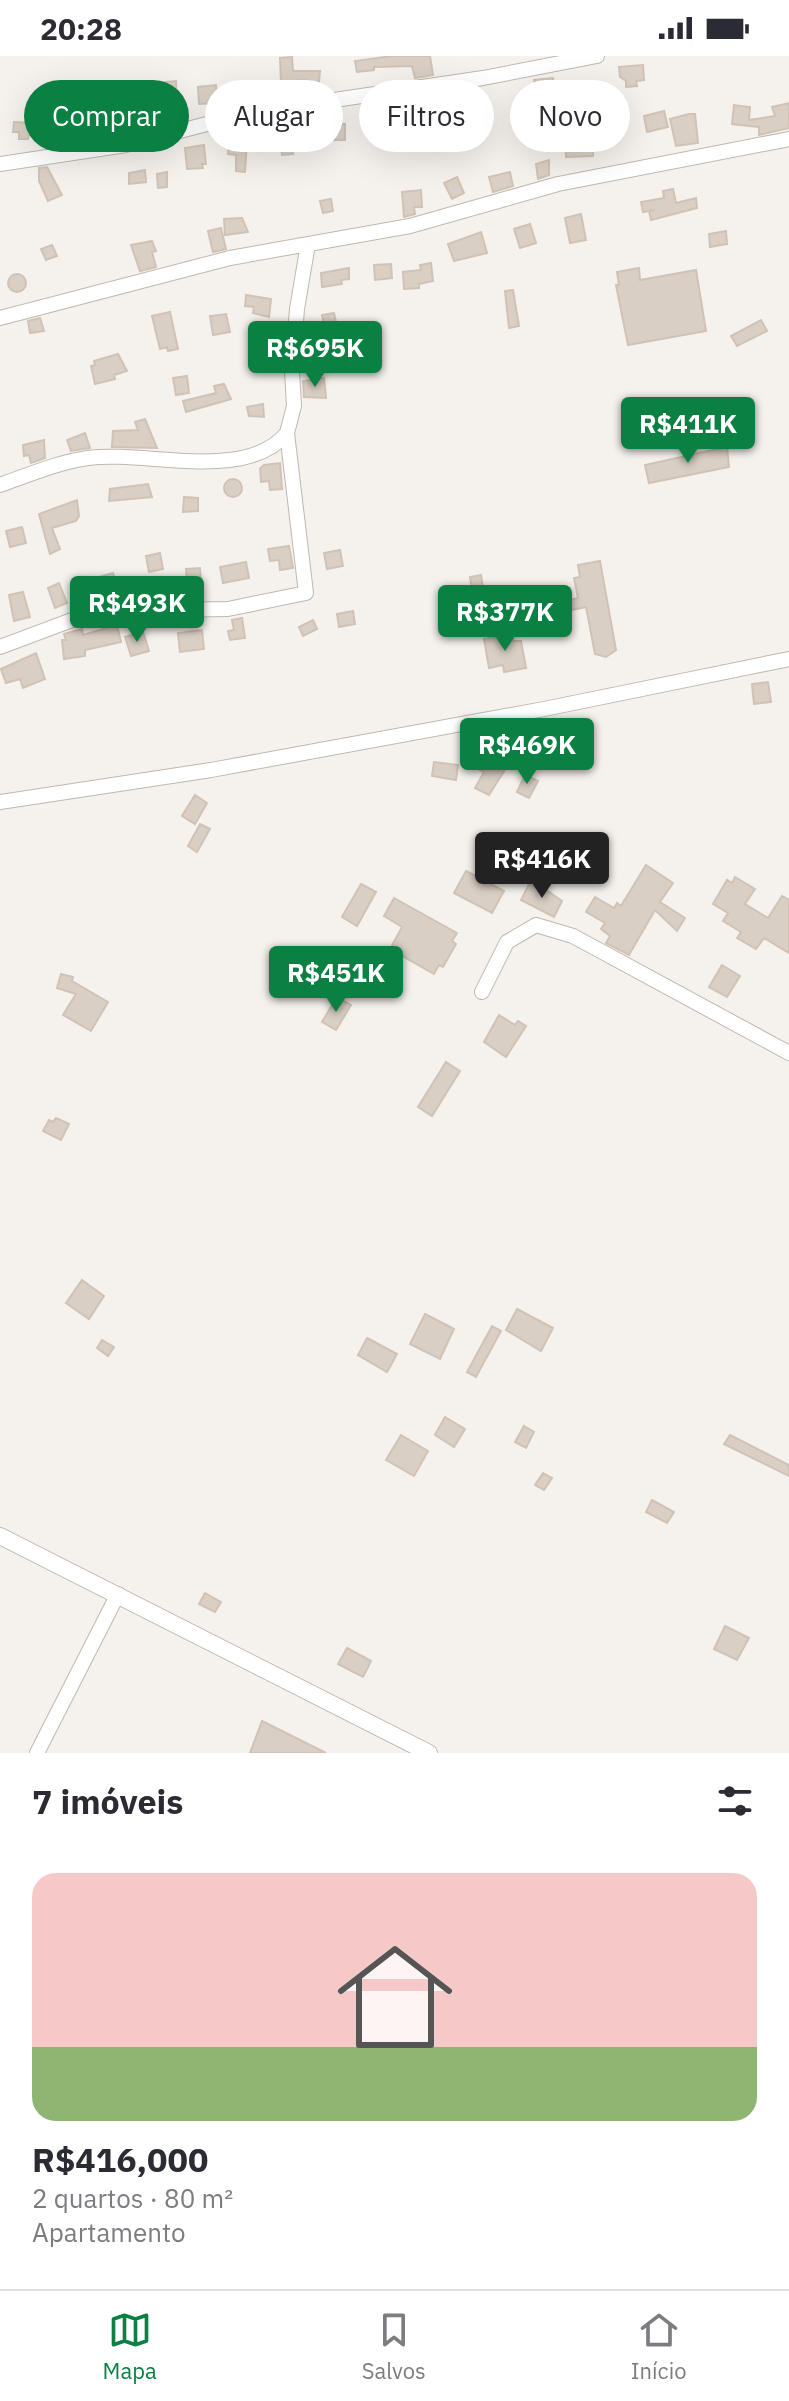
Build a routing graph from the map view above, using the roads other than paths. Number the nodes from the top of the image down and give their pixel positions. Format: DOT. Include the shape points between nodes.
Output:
graph roads {
  1 [pos="597,56"];
  2 [pos="789,139"];
  3 [pos="0,164"];
  4 [pos="308,244"];
  5 [pos="0,318"];
  6 [pos="287,433"];
  7 [pos="0,485"];
  8 [pos="0,647"];
  9 [pos="789,659"];
  10 [pos="0,802"];
  11 [pos="482,992"];
  12 [pos="789,1053"];
  13 [pos="0,1536"];
  14 [pos="118,1594"];
  15 [pos="37,1753"];
  16 [pos="429,1753"];
  1 -- 3 [label="street" via="253,112 126,145"];
  2 -- 4 [label="street" via="558,184 410,226"];
  4 -- 5 [label="street" via="230,258"];
  4 -- 6 [label="street"];
  6 -- 7 [label="street" via="274,449 240,459 88,458"];
  6 -- 8 [label="street" via="306,593 228,609 96,611"];
  9 -- 10 [label="street" via="211,770"];
  11 -- 12 [label="street" via="507,942 536,925 573,936"];
  13 -- 14 [label="street"];
  14 -- 15 [label="street"];
  14 -- 16 [label="street"];
}
